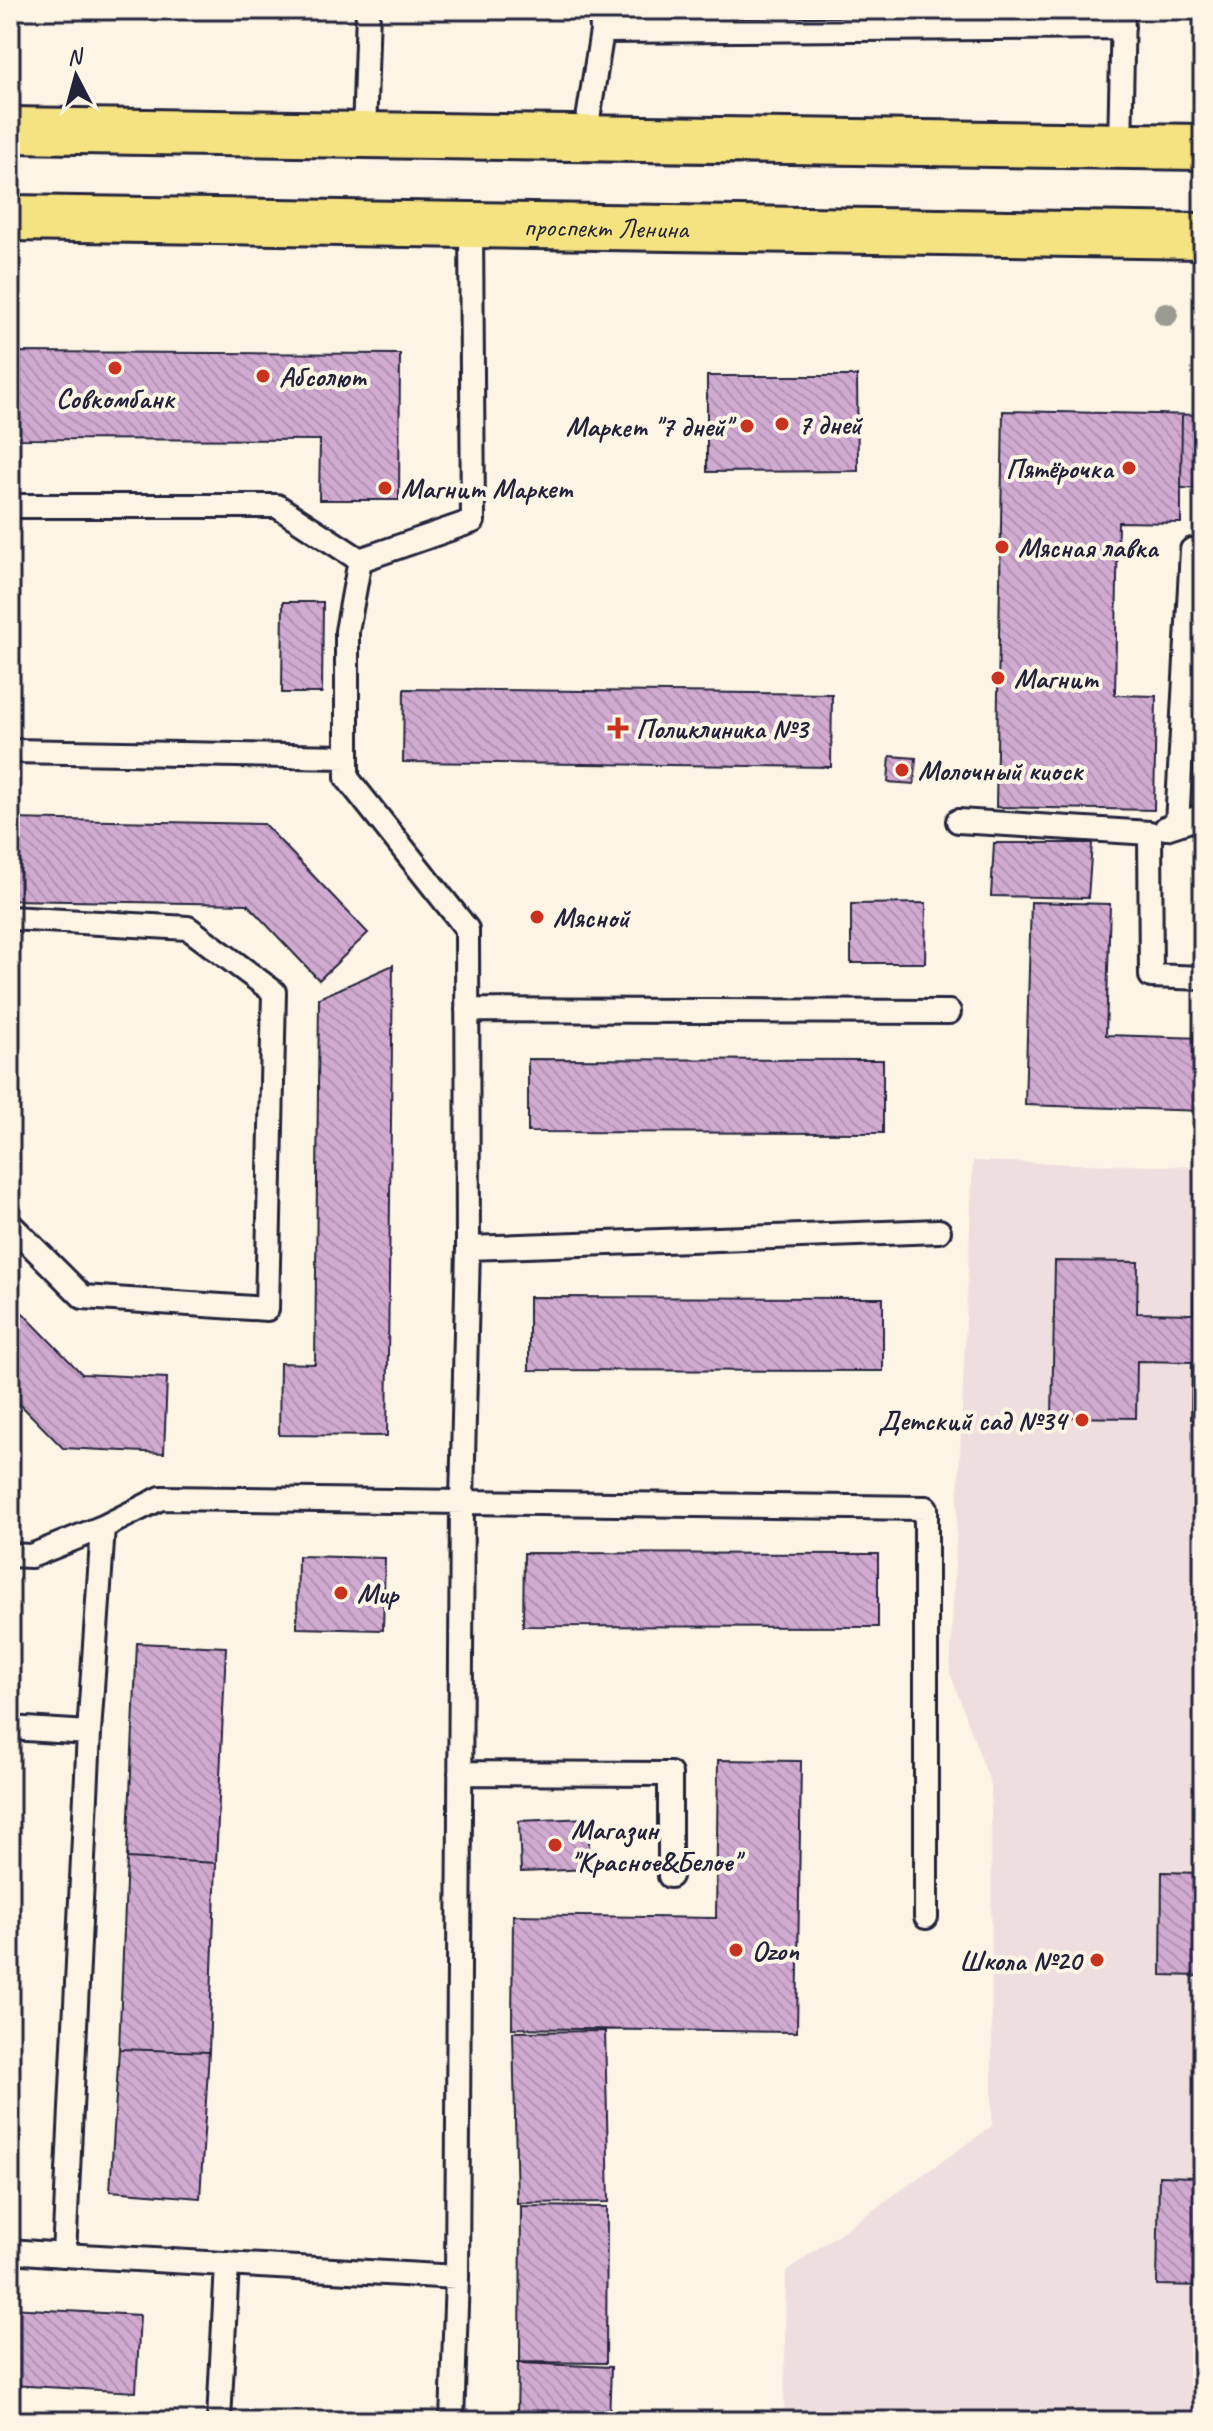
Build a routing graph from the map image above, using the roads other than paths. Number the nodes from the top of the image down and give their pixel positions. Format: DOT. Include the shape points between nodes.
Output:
graph roads {
  1 [pos="368,10"];
  2 [pos="1123,18"];
  3 [pos="601,21"];
  4 [pos="10,130"];
  5 [pos="364,135"];
  6 [pos="585,138"];
  7 [pos="1120,146"];
  8 [pos="1203,147"];
  9 [pos="10,218"];
  10 [pos="471,225"];
  11 [pos="1203,236"];
  12 [pos="10,506"];
  13 [pos="1203,553"];
  14 [pos="360,560"];
  15 [pos="10,751"];
  16 [pos="347,757"];
  17 [pos="1203,816"];
  18 [pos="958,821"];
  19 [pos="1177,824"];
  20 [pos="1150,833"];
  21 [pos="10,918"];
  22 [pos="1203,978"];
  23 [pos="467,1010"];
  24 [pos="949,1012"];
  25 [pos="10,1224"];
  26 [pos="939,1231"];
  27 [pos="468,1248"];
  28 [pos="462,1501"];
  29 [pos="103,1527"];
  30 [pos="10,1555"];
  31 [pos="10,1728"];
  32 [pos="89,1733"];
  33 [pos="460,1773"];
  34 [pos="670,1876"];
  35 [pos="926,1917"];
  36 [pos="10,2251"];
  37 [pos="64,2255"];
  38 [pos="227,2264"];
  39 [pos="457,2277"];
  40 [pos="219,2421"];
  41 [pos="452,2421"];
  1 -- 5 [label="lane"];
  2 -- 3 [label="lane"];
  2 -- 7 [label="lane"];
  3 -- 6 [label="lane"];
  4 -- 5 [label="main road"];
  5 -- 6 [label="main road"];
  6 -- 7 [label="main road"];
  7 -- 8 [label="main road"];
  9 -- 10 [label="main road, проспект Ленина"];
  10 -- 11 [label="main road, проспект Ленина"];
  10 -- 14 [label="lane" via="473,521"];
  12 -- 14 [label="lane" via="277,506"];
  13 -- 19 [label="lane" via="1192,550"];
  14 -- 16 [label="lane" via="347,631"];
  15 -- 16 [label="lane"];
  16 -- 23 [label="lane" via="347,778 467,929"];
  17 -- 19 [label="lane"];
  18 -- 20 [label="lane"];
  19 -- 20 [label="lane"];
  20 -- 22 [label="lane" via="1151,976"];
  21 -- 25 [label="lane" via="188,928 274,992 267,1309 83,1297"];
  23 -- 24 [label="lane"];
  23 -- 27 [label="lane"];
  26 -- 27 [label="lane"];
  27 -- 28 [label="lane"];
  28 -- 29 [label="lane" via="161,1498"];
  28 -- 33 [label="lane"];
  28 -- 35 [label="lane" via="926,1508"];
  29 -- 30 [label="lane" via="31,1556"];
  29 -- 32 [label="lane"];
  31 -- 32 [label="lane"];
  32 -- 37 [label="lane"];
  33 -- 34 [label="lane" via="670,1774"];
  33 -- 39 [label="lane"];
  36 -- 37 [label="lane"];
  37 -- 38 [label="lane"];
  38 -- 39 [label="lane"];
  38 -- 40 [label="lane"];
  39 -- 41 [label="lane"];
}
